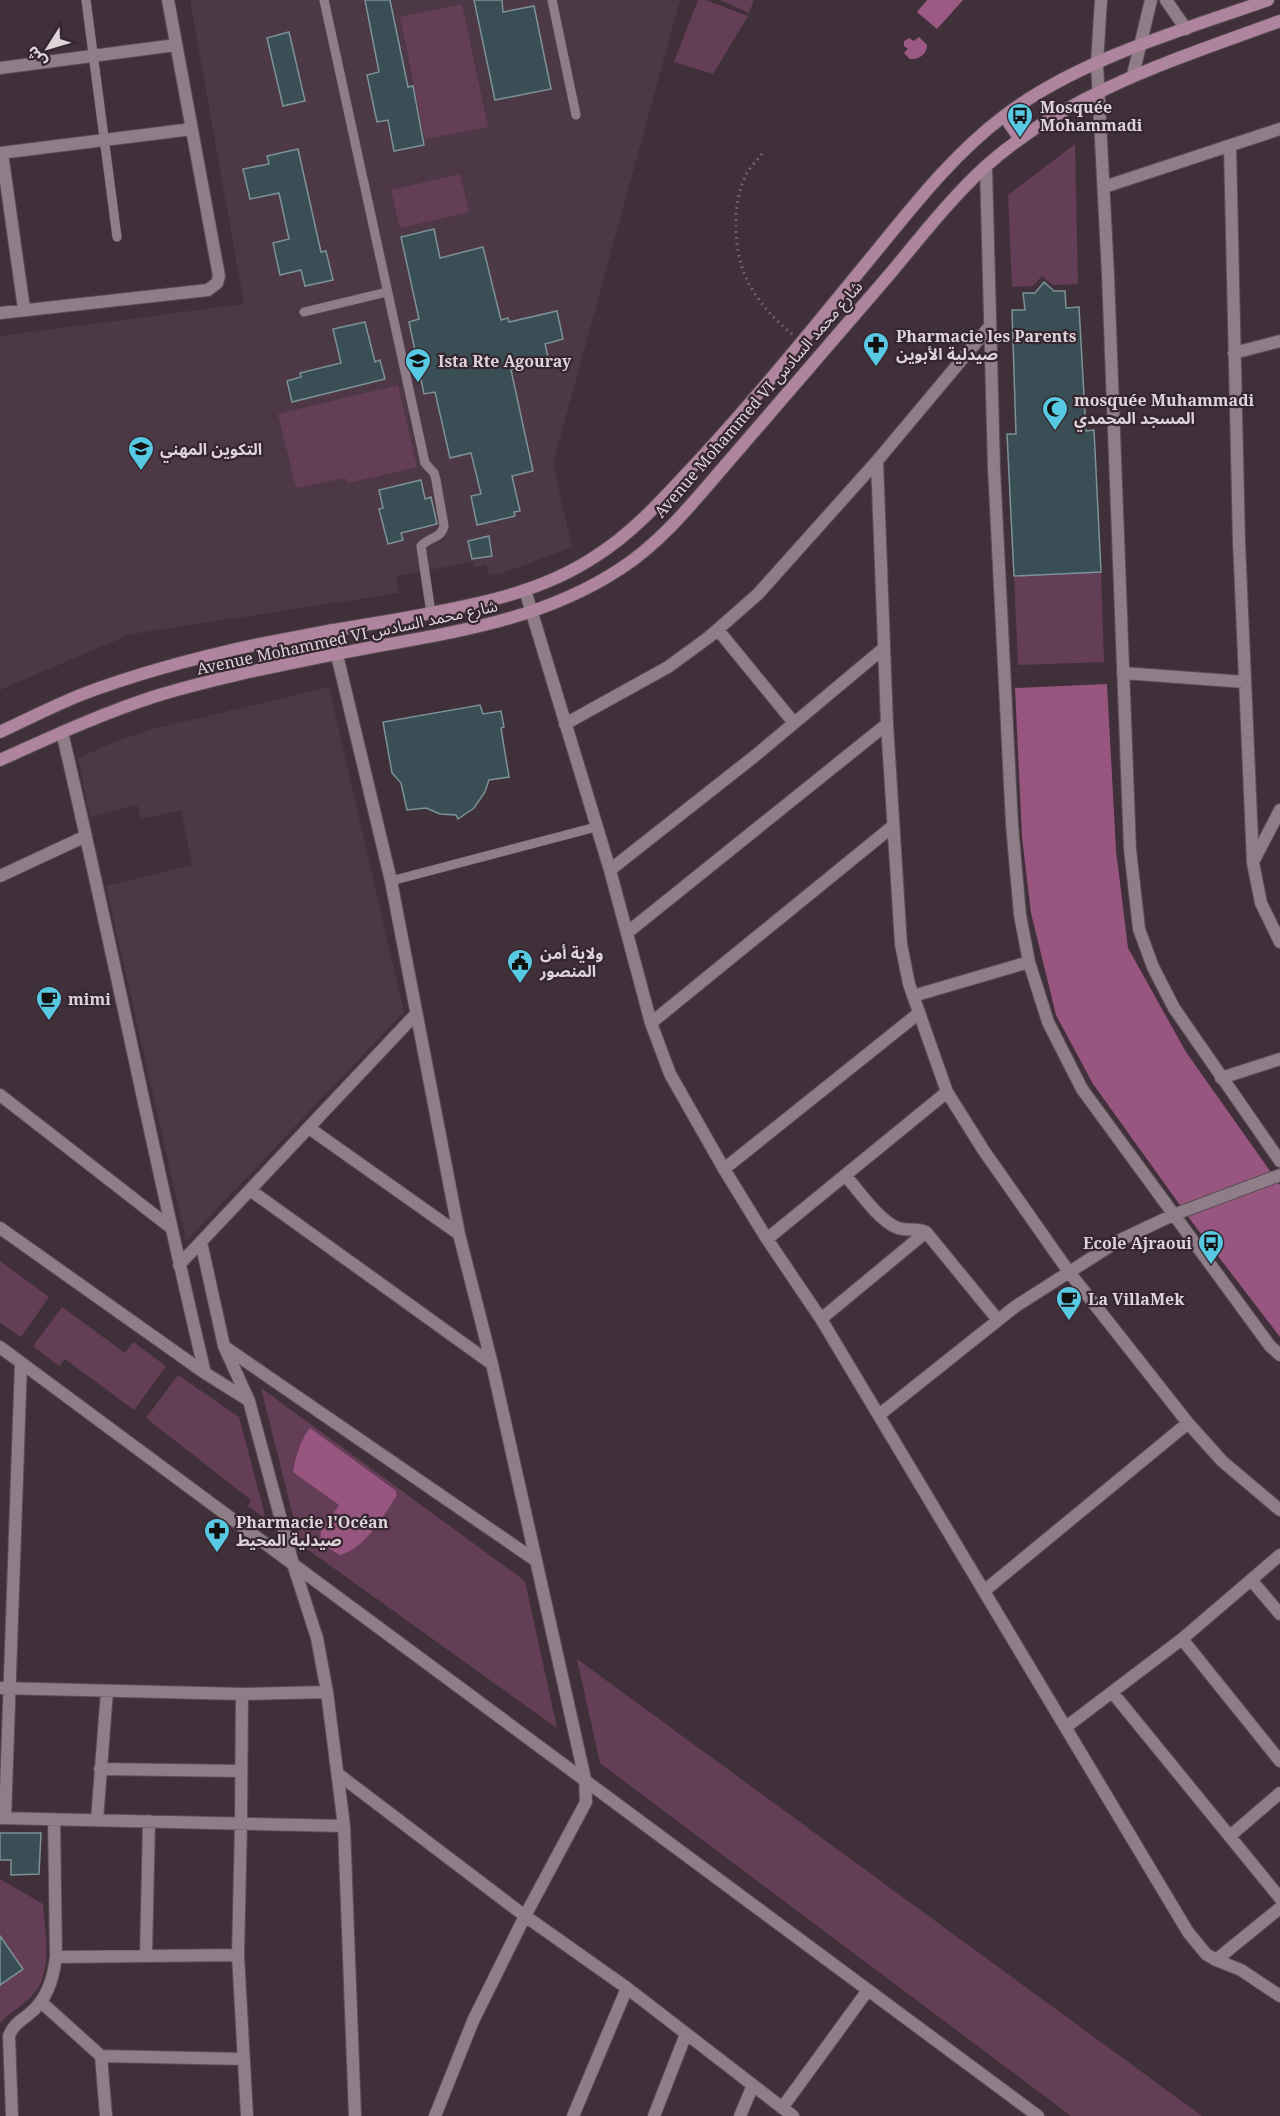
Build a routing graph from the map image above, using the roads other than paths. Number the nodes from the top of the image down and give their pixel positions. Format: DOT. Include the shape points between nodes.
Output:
graph roads {
  1 [pos="86,0"];
  2 [pos="168,0"];
  3 [pos="324,0"];
  4 [pos="552,0"];
  5 [pos="1101,0"];
  6 [pos="1151,0"];
  7 [pos="1166,0"];
  8 [pos="1268,0"];
  9 [pos="1280,21"];
  10 [pos="1186,29"];
  11 [pos="176,45"];
  12 [pos="1139,47"];
  13 [pos="93,55"];
  14 [pos="1097,63"];
  15 [pos="0,68"];
  16 [pos="1133,75"];
  17 [pos="1099,91"];
  18 [pos="576,115"];
  19 [pos="1004,116"];
  20 [pos="192,129"];
  21 [pos="1280,129"];
  22 [pos="1020,139"];
  23 [pos="104,140"];
  24 [pos="1230,146"];
  25 [pos="1,153"];
  26 [pos="986,167"];
  27 [pos="1104,187"];
  28 [pos="117,237"];
  29 [pos="387,292"];
  30 [pos="24,309"];
  31 [pos="304,312"];
  32 [pos="0,313"];
  33 [pos="990,326"];
  34 [pos="1280,341"];
  35 [pos="1234,353"];
  36 [pos="877,461"];
  37 [pos="525,590"];
  38 [pos="431,613"];
  39 [pos="533,613"];
  40 [pos="331,630"];
  41 [pos="718,630"];
  42 [pos="884,648"];
  43 [pos="337,654"];
  44 [pos="1123,673"];
  45 [pos="1245,682"];
  46 [pos="794,723"];
  47 [pos="565,724"];
  48 [pos="886,724"];
  49 [pos="0,732"];
  50 [pos="62,732"];
  51 [pos="0,760"];
  52 [pos="1280,810"];
  53 [pos="893,826"];
  54 [pos="596,827"];
  55 [pos="86,836"];
  56 [pos="1253,863"];
  57 [pos="610,870"];
  58 [pos="0,876"];
  59 [pos="391,881"];
  60 [pos="628,932"];
  61 [pos="1280,942"];
  62 [pos="1029,962"];
  63 [pos="913,996"];
  64 [pos="919,1012"];
  65 [pos="415,1015"];
  66 [pos="651,1023"];
  67 [pos="1280,1059"];
  68 [pos="1221,1078"];
  69 [pos="947,1092"];
  70 [pos="0,1095"];
  71 [pos="309,1128"];
  72 [pos="1280,1161"];
  73 [pos="724,1169"];
  74 [pos="845,1175"];
  75 [pos="1280,1175"];
  76 [pos="250,1190"];
  77 [pos="1173,1215"];
  78 [pos="170,1227"];
  79 [pos="0,1228"];
  80 [pos="926,1232"];
  81 [pos="459,1233"];
  82 [pos="767,1239"];
  83 [pos="201,1242"];
  84 [pos="179,1265"];
  85 [pos="1069,1272"];
  86 [pos="821,1319"];
  87 [pos="998,1320"];
  88 [pos="224,1346"];
  89 [pos="0,1347"];
  90 [pos="1280,1355"];
  91 [pos="21,1363"];
  92 [pos="492,1364"];
  93 [pos="205,1374"];
  94 [pos="249,1401"];
  95 [pos="879,1415"];
  96 [pos="1188,1424"];
  97 [pos="1280,1510"];
  98 [pos="1280,1556"];
  99 [pos="535,1560"];
  100 [pos="293,1564"];
  101 [pos="1252,1581"];
  102 [pos="984,1591"];
  103 [pos="1280,1614"];
  104 [pos="1182,1639"];
  105 [pos="5,1688"];
  106 [pos="107,1691"];
  107 [pos="327,1692"];
  108 [pos="1112,1692"];
  109 [pos="242,1694"];
  110 [pos="1066,1727"];
  111 [pos="1280,1761"];
  112 [pos="100,1769"];
  113 [pos="241,1771"];
  114 [pos="338,1774"];
  115 [pos="585,1779"];
  116 [pos="1280,1793"];
  117 [pos="3,1818"];
  118 [pos="54,1819"];
  119 [pos="97,1820"];
  120 [pos="149,1821"];
  121 [pos="241,1823"];
  122 [pos="344,1826"];
  123 [pos="1230,1836"];
  124 [pos="1280,1898"];
  125 [pos="1280,1908"];
  126 [pos="525,1916"];
  127 [pos="146,1955"];
  128 [pos="238,1955"];
  129 [pos="56,1957"];
  130 [pos="1216,1960"];
  131 [pos="627,1988"];
  132 [pos="868,1990"];
  133 [pos="1280,1996"];
  134 [pos="40,2002"];
  135 [pos="686,2034"];
  136 [pos="101,2056"];
  137 [pos="244,2059"];
  138 [pos="753,2085"];
  139 [pos="782,2108"];
  140 [pos="12,2116"];
  141 [pos="106,2116"];
  142 [pos="247,2116"];
  143 [pos="355,2116"];
  144 [pos="435,2116"];
  145 [pos="573,2116"];
  146 [pos="654,2116"];
  147 [pos="740,2116"];
  148 [pos="793,2116"];
  149 [pos="1038,2116"];
  1 -- 13 [label="lane"];
  2 -- 11 [label="street"];
  3 -- 29 [label="lane"];
  4 -- 18 [label="lane"];
  5 -- 14 [label="street"];
  6 -- 12 [label="street"];
  7 -- 10 [label="street"];
  8 -- 10 [label="main road, Avenue Mohammed VI شارع محمد السادس"];
  9 -- 16 [label="main road, Avenue Mohammed VI شارع محمد السادس"];
  10 -- 12 [label="main road, Avenue Mohammed VI شارع محمد السادس"];
  11 -- 13 [label="street"];
  11 -- 20 [label="street"];
  12 -- 14 [label="main road, Avenue Mohammed VI شارع محمد السادس"];
  12 -- 16 [label="street"];
  13 -- 15 [label="street"];
  13 -- 23 [label="lane"];
  14 -- 17 [label="street"];
  14 -- 19 [label="main road, Avenue Mohammed VI شارع محمد السادس"];
  16 -- 17 [label="main road, Avenue Mohammed VI شارع محمد السادس"];
  17 -- 22 [label="main road, Avenue Mohammed VI شارع محمد السادس"];
  17 -- 27 [label="street"];
  19 -- 22 [label="main road"];
  19 -- 37 [label="main road, Avenue Mohammed VI شارع محمد السادس" via="945,170 711,447 656,506 627,534 574,569"];
  20 -- 23 [label="street"];
  20 -- 30 [label="street" via="219,276 217,283 208,290"];
  21 -- 24 [label="street"];
  22 -- 26 [label="main road, Avenue Mohammed VI شارع محمد السادس"];
  23 -- 25 [label="street"];
  23 -- 28 [label="lane"];
  24 -- 27 [label="street"];
  24 -- 35 [label="street"];
  25 -- 30 [label="street"];
  26 -- 33 [label="street"];
  26 -- 39 [label="main road, Avenue Mohammed VI شارع محمد السادس" via="689,507 622,568 564,601"];
  27 -- 44 [label="street"];
  29 -- 31 [label="lane"];
  29 -- 38 [label="lane" via="425,464 434,473 444,526 438,537 421,546"];
  30 -- 32 [label="street"];
  33 -- 36 [label="street"];
  33 -- 62 [label="street" via="1011,814 1020,915"];
  34 -- 35 [label="street"];
  35 -- 45 [label="street"];
  36 -- 41 [label="street" via="758,594"];
  36 -- 42 [label="street"];
  37 -- 38 [label="main road, Avenue Mohammed VI شارع محمد السادس"];
  37 -- 39 [label="street"];
  38 -- 40 [label="main road, Avenue Mohammed VI شارع محمد السادس"];
  39 -- 43 [label="main road, Avenue Mohammed VI شارع محمد السادس"];
  39 -- 47 [label="street"];
  40 -- 43 [label="street"];
  40 -- 49 [label="main road, Avenue Mohammed VI شارع محمد السادس" via="138,675"];
  41 -- 46 [label="street"];
  41 -- 47 [label="street" via="668,667"];
  42 -- 46 [label="street"];
  42 -- 48 [label="street"];
  43 -- 50 [label="main road, Avenue Mohammed VI شارع محمد السادس" via="155,697"];
  43 -- 59 [label="street"];
  44 -- 45 [label="street"];
  44 -- 68 [label="street" via="1130,849 1139,929 1174,1008"];
  45 -- 56 [label="street"];
  46 -- 57 [label="street"];
  47 -- 54 [label="street"];
  48 -- 53 [label="street"];
  48 -- 60 [label="street"];
  50 -- 51 [label="main road, Avenue Mohammed VI شارع محمد السادس"];
  50 -- 55 [label="street"];
  52 -- 56 [label="street"];
  53 -- 63 [label="street" via="901,944"];
  53 -- 66 [label="street"];
  54 -- 57 [label="street"];
  54 -- 59 [label="lane"];
  55 -- 58 [label="street"];
  55 -- 78 [label="street"];
  56 -- 61 [label="street" via="1261,903"];
  57 -- 60 [label="street"];
  59 -- 65 [label="street"];
  60 -- 66 [label="street"];
  62 -- 63 [label="street"];
  62 -- 77 [label="street" via="1048,1022 1082,1089"];
  63 -- 64 [label="street"];
  64 -- 69 [label="street"];
  64 -- 73 [label="street"];
  65 -- 71 [label="street"];
  65 -- 81 [label="street"];
  66 -- 73 [label="street" via="670,1074"];
  67 -- 68 [label="street"];
  68 -- 72 [label="street"];
  69 -- 74 [label="street"];
  69 -- 85 [label="street"];
  70 -- 78 [label="street"];
  71 -- 76 [label="street"];
  71 -- 81 [label="street"];
  73 -- 82 [label="street"];
  74 -- 80 [label="street" via="888,1222 906,1230"];
  74 -- 82 [label="street"];
  75 -- 77 [label="street"];
  76 -- 83 [label="street"];
  76 -- 92 [label="street"];
  77 -- 85 [label="street" via="1118,1241"];
  77 -- 90 [label="street"];
  78 -- 84 [label="street"];
  79 -- 93 [label="street"];
  80 -- 86 [label="street"];
  80 -- 87 [label="street"];
  81 -- 92 [label="street"];
  82 -- 86 [label="street"];
  83 -- 84 [label="street"];
  83 -- 88 [label="street"];
  84 -- 93 [label="street"];
  85 -- 87 [label="street"];
  85 -- 96 [label="street"];
  86 -- 95 [label="street"];
  87 -- 95 [label="street"];
  88 -- 94 [label="street"];
  88 -- 99 [label="street"];
  89 -- 91 [label="street"];
  91 -- 100 [label="street"];
  91 -- 105 [label="street"];
  92 -- 99 [label="street"];
  93 -- 94 [label="street"];
  94 -- 100 [label="street"];
  95 -- 102 [label="street"];
  96 -- 97 [label="street" via="1222,1461"];
  96 -- 102 [label="street"];
  98 -- 101 [label="street"];
  99 -- 115 [label="street"];
  100 -- 107 [label="street" via="317,1638"];
  100 -- 115 [label="street"];
  101 -- 103 [label="street"];
  101 -- 104 [label="street"];
  102 -- 110 [label="street"];
  104 -- 108 [label="street"];
  104 -- 111 [label="street"];
  105 -- 106 [label="street"];
  105 -- 117 [label="street"];
  106 -- 109 [label="street"];
  106 -- 112 [label="street"];
  107 -- 109 [label="street"];
  107 -- 114 [label="street"];
  108 -- 110 [label="street"];
  108 -- 123 [label="street"];
  109 -- 113 [label="street"];
  110 -- 130 [label="street" via="1188,1932"];
  112 -- 113 [label="street"];
  112 -- 119 [label="street"];
  113 -- 121 [label="street"];
  114 -- 122 [label="street"];
  114 -- 126 [label="street"];
  115 -- 126 [label="street" via="586,1802"];
  115 -- 132 [label="street"];
  116 -- 123 [label="street"];
  117 -- 118 [label="street"];
  118 -- 119 [label="street"];
  118 -- 129 [label="street"];
  119 -- 120 [label="street"];
  120 -- 121 [label="street"];
  120 -- 127 [label="street"];
  121 -- 122 [label="street"];
  121 -- 128 [label="street"];
  122 -- 143 [label="street"];
  123 -- 124 [label="street"];
  125 -- 130 [label="street"];
  126 -- 131 [label="street"];
  126 -- 144 [label="street" via="473,2021"];
  127 -- 128 [label="street"];
  127 -- 129 [label="street"];
  128 -- 137 [label="street"];
  129 -- 134 [label="street" via="54,1979"];
  130 -- 133 [label="street" via="1241,1970"];
  131 -- 135 [label="street"];
  131 -- 145 [label="street"];
  132 -- 139 [label="street"];
  132 -- 149 [label="street"];
  134 -- 136 [label="street"];
  134 -- 140 [label="street" via="13,2026 9,2036"];
  135 -- 138 [label="street"];
  135 -- 146 [label="street"];
  136 -- 137 [label="street"];
  136 -- 141 [label="street"];
  137 -- 142 [label="street"];
  138 -- 139 [label="street"];
  138 -- 147 [label="street"];
  139 -- 148 [label="street"];
}
